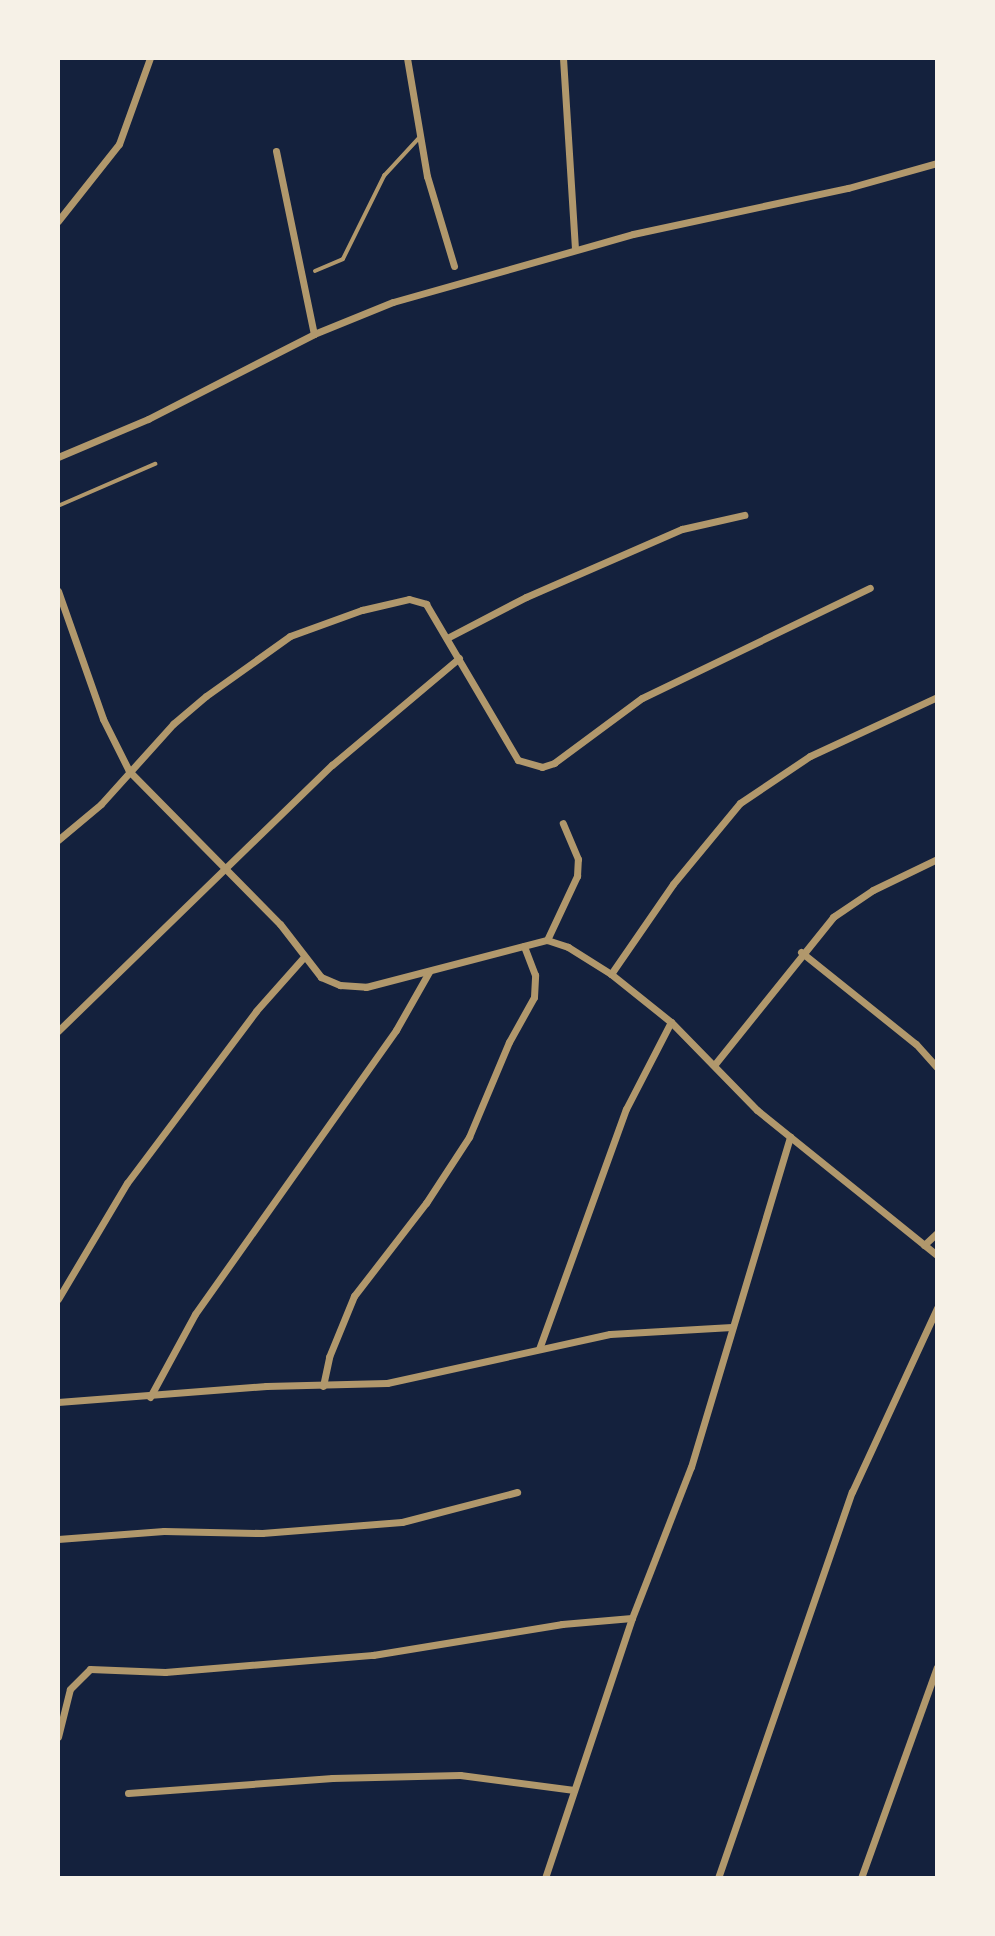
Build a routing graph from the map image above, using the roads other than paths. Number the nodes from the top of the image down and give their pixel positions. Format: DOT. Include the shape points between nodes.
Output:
graph roads {
  1 [pos="150,58"];
  2 [pos="407,58"];
  3 [pos="563,58"];
  4 [pos="419,138"];
  5 [pos="276,151"];
  6 [pos="937,163"];
  7 [pos="58,222"];
  8 [pos="575,249"];
  9 [pos="454,266"];
  10 [pos="315,271"];
  11 [pos="314,334"];
  12 [pos="58,457"];
  13 [pos="155,464"];
  14 [pos="58,506"];
  15 [pos="744,515"];
  16 [pos="870,588"];
  17 [pos="58,591"];
  18 [pos="449,638"];
  19 [pos="459,658"];
  20 [pos="937,696"];
  21 [pos="129,771"];
  22 [pos="563,823"];
  23 [pos="58,840"];
  24 [pos="937,859"];
  25 [pos="229,869"];
  26 [pos="547,940"];
  27 [pos="523,946"];
  28 [pos="801,952"];
  29 [pos="304,957"];
  30 [pos="429,972"];
  31 [pos="611,974"];
  32 [pos="671,1022"];
  33 [pos="58,1031"];
  34 [pos="715,1064"];
  35 [pos="937,1067"];
  36 [pos="790,1137"];
  37 [pos="937,1233"];
  38 [pos="924,1244"];
  39 [pos="937,1255"];
  40 [pos="58,1299"];
  41 [pos="937,1308"];
  42 [pos="732,1327"];
  43 [pos="539,1349"];
  44 [pos="323,1386"];
  45 [pos="150,1397"];
  46 [pos="58,1402"];
  47 [pos="517,1492"];
  48 [pos="58,1539"];
  49 [pos="632,1618"];
  50 [pos="937,1667"];
  51 [pos="58,1737"];
  52 [pos="574,1790"];
  53 [pos="128,1793"];
  54 [pos="545,1878"];
  55 [pos="718,1878"];
  56 [pos="861,1878"];
  1 -- 7 [label="street" via="119,144"];
  2 -- 4 [label="street"];
  3 -- 8 [label="street"];
  4 -- 9 [label="street"];
  4 -- 10 [label="lane" via="384,176 343,259"];
  5 -- 11 [label="street"];
  6 -- 8 [label="street"];
  8 -- 11 [label="street" via="393,302"];
  11 -- 12 [label="street" via="148,419"];
  13 -- 14 [label="lane"];
  15 -- 18 [label="street" via="682,529 526,597"];
  16 -- 19 [label="street" via="642,698 554,763 542,767 518,760"];
  17 -- 21 [label="street" via="103,719"];
  18 -- 19 [label="street"];
  18 -- 21 [label="street" via="429,607 409,599 290,636 206,696"];
  19 -- 25 [label="street" via="389,712"];
  20 -- 31 [label="street" via="810,756 740,803 673,884"];
  21 -- 23 [label="street" via="101,804"];
  21 -- 25 [label="street"];
  22 -- 26 [label="street" via="578,859 577,877"];
  24 -- 28 [label="street" via="851,904"];
  25 -- 29 [label="street"];
  25 -- 33 [label="street"];
  26 -- 27 [label="street"];
  26 -- 31 [label="street" via="568,947"];
  27 -- 30 [label="street"];
  27 -- 44 [label="street" via="535,975 534,997 509,1042 469,1138 354,1296 329,1357"];
  28 -- 34 [label="street" via="773,996"];
  28 -- 35 [label="street" via="916,1044"];
  29 -- 30 [label="street" via="321,976 348,987"];
  29 -- 40 [label="street" via="256,1011 127,1183"];
  30 -- 45 [label="street" via="396,1030 195,1314"];
  31 -- 32 [label="street"];
  32 -- 34 [label="street"];
  32 -- 43 [label="street" via="626,1109"];
  34 -- 36 [label="street" via="757,1110"];
  36 -- 38 [label="street"];
  36 -- 42 [label="street"];
  37 -- 38 [label="street"];
  38 -- 39 [label="street"];
  41 -- 55 [label="street" via="852,1492"];
  42 -- 43 [label="street" via="643,1330"];
  42 -- 49 [label="street" via="691,1467"];
  43 -- 44 [label="street" via="387,1383"];
  44 -- 45 [label="street" via="266,1386"];
  45 -- 46 [label="street"];
  47 -- 48 [label="street" via="402,1521 262,1533 163,1531"];
  49 -- 51 [label="street" via="562,1624 373,1655 165,1672 90,1669 71,1689"];
  49 -- 52 [label="street"];
  50 -- 56 [label="street"];
  52 -- 53 [label="street" via="460,1775 332,1778"];
  52 -- 54 [label="street"];
}
